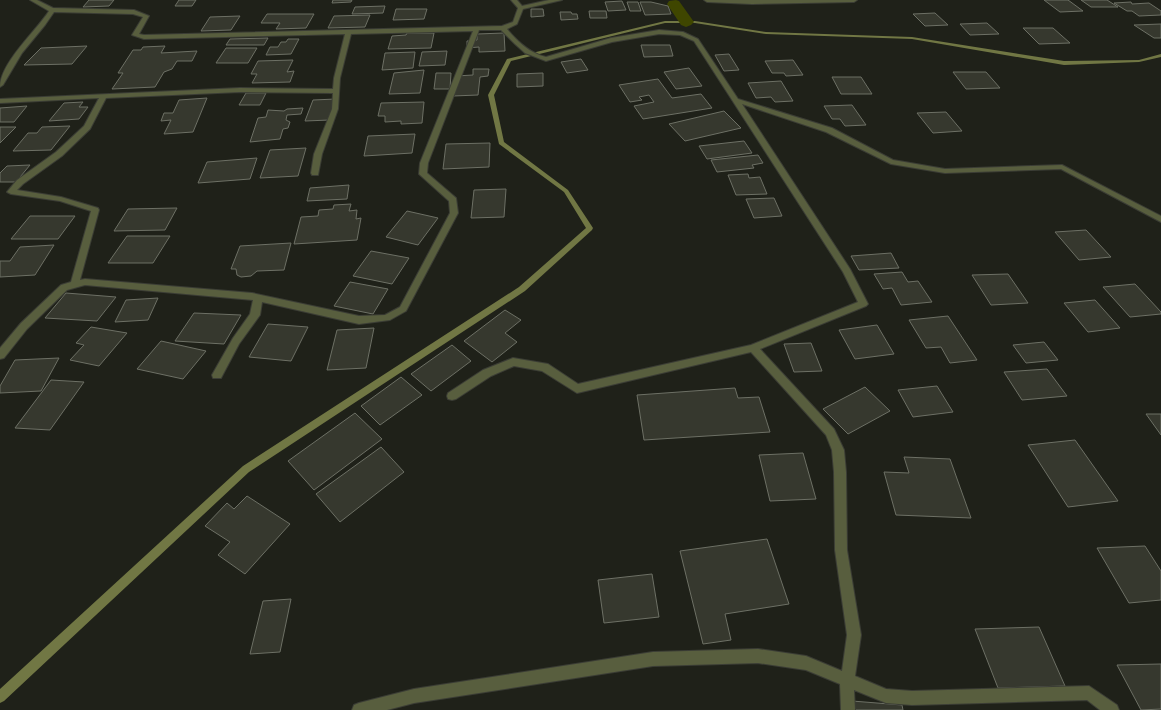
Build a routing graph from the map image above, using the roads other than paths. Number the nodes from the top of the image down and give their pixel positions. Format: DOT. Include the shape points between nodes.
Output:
graph roads {
  1 [pos="33,0"];
  2 [pos="514,0"];
  3 [pos="560,0"];
  4 [pos="707,0"];
  5 [pos="852,0"];
  6 [pos="522,8"];
  7 [pos="52,10"];
  8 [pos="477,28"];
  9 [pos="503,28"];
  10 [pos="349,31"];
  11 [pos="0,85"];
  12 [pos="336,91"];
  13 [pos="104,96"];
  14 [pos="736,100"];
  15 [pos="0,102"];
  16 [pos="315,173"];
  17 [pos="1161,219"];
  18 [pos="75,283"];
  19 [pos="258,298"];
  20 [pos="752,348"];
  21 [pos="0,355"];
  22 [pos="217,375"];
  23 [pos="452,396"];
  24 [pos="847,681"];
  25 [pos="359,710"];
  26 [pos="848,710"];
  27 [pos="1112,710"];
  1 -- 7 [label="street"];
  2 -- 6 [label="street"];
  3 -- 6 [label="street"];
  4 -- 5 [label="street"];
  6 -- 9 [label="street" via="516,23"];
  7 -- 10 [label="street" via="134,12 146,16 135,35 144,37"];
  7 -- 11 [label="street" via="19,52"];
  8 -- 9 [label="street"];
  8 -- 10 [label="street"];
  8 -- 19 [label="street" via="424,163 423,174 453,200 454,213 403,309 388,318 358,320"];
  9 -- 14 [label="street" via="525,50 535,57 546,59 612,40 659,32 681,33 696,40"];
  10 -- 12 [label="street"];
  12 -- 13 [label="street" via="240,90"];
  12 -- 16 [label="street" via="335,109 318,154"];
  13 -- 15 [label="street"];
  13 -- 18 [label="street" via="87,127 59,154 20,182 11,192 61,200 95,210"];
  14 -- 17 [label="street" via="829,130 891,162 945,171 1062,167"];
  14 -- 20 [label="street" via="847,271 863,304"];
  18 -- 19 [label="street" via="157,287"];
  18 -- 21 [label="street" via="64,287 52,298"];
  19 -- 22 [label="street" via="255,315 236,341"];
  20 -- 23 [label="street" via="577,389 544,368 513,362 487,373"];
  20 -- 24 [label="street" via="830,432 838,450 841,550 854,635"];
  24 -- 25 [label="street" via="806,663 758,656 653,659 414,696"];
  24 -- 26 [label="street"];
  24 -- 27 [label="street" via="886,696 912,698 1089,693"];
}
